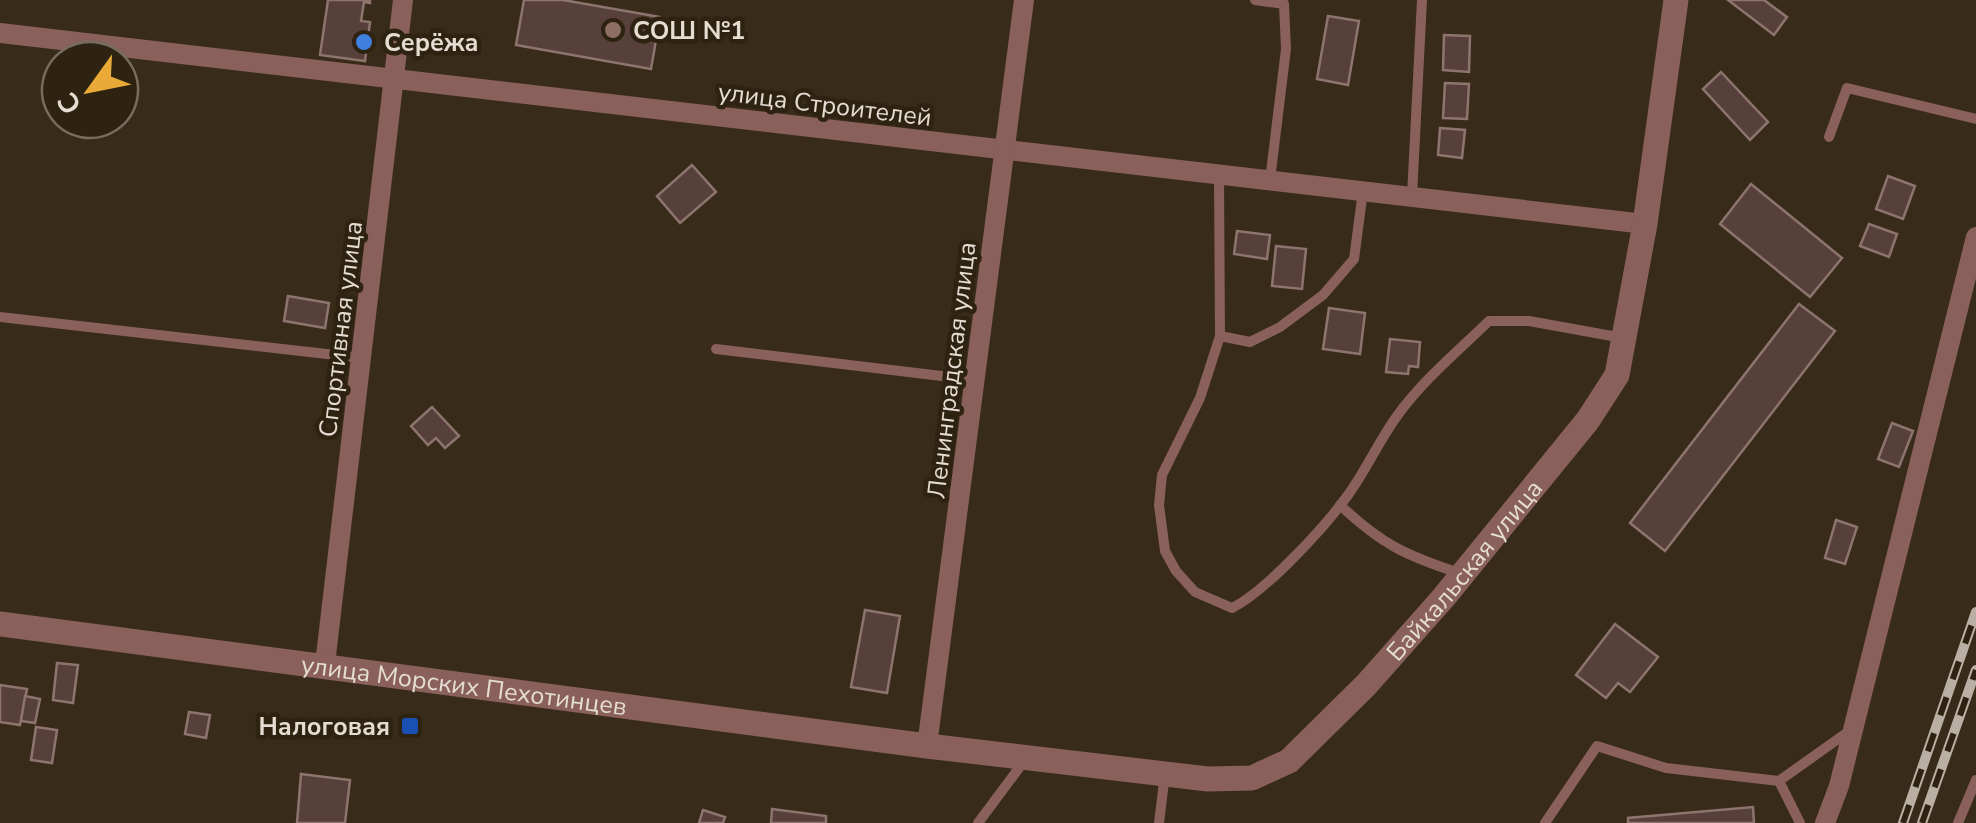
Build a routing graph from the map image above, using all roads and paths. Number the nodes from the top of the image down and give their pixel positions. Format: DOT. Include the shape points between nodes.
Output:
graph roads {
  1 [pos="403,0"];
  2 [pos="1024,0"];
  3 [pos="1255,0"];
  4 [pos="1422,0"];
  5 [pos="1676,0"];
  6 [pos="0,32"];
  7 [pos="395,79"];
  8 [pos="1976,120"];
  9 [pos="1829,137"];
  10 [pos="1004,150"];
  11 [pos="1219,175"];
  12 [pos="1270,181"];
  13 [pos="1363,192"];
  14 [pos="1412,197"];
  15 [pos="1645,224"];
  16 [pos="1976,237"];
  17 [pos="0,317"];
  18 [pos="1220,336"];
  19 [pos="1624,338"];
  20 [pos="716,349"];
  21 [pos="362,358"];
  22 [pos="974,380"];
  23 [pos="1340,505"];
  24 [pos="1462,574"];
  25 [pos="0,624"];
  26 [pos="325,664"];
  27 [pos="1853,728"];
  28 [pos="928,746"];
  29 [pos="1026,758"];
  30 [pos="1165,774"];
  31 [pos="1976,780"];
  32 [pos="1778,781"];
  33 [pos="978,823"];
  34 [pos="1160,823"];
  35 [pos="1545,823"];
  36 [pos="1800,823"];
  37 [pos="1825,823"];
  38 [pos="1958,823"];
  1 -- 7 [label="street, Спортивная улица"];
  2 -- 10 [label="street, Ленинградская улица"];
  3 -- 12 [label="lane" via="1284,4 1286,49"];
  4 -- 14 [label="lane"];
  5 -- 15 [label="street, Байкальская улица"];
  6 -- 7 [label="street, улица Строителей"];
  7 -- 10 [label="street, улица Строителей"];
  7 -- 21 [label="street, Спортивная улица"];
  8 -- 9 [label="lane" via="1847,88"];
  10 -- 11 [label="street, улица Строителей"];
  10 -- 22 [label="street, Ленинградская улица"];
  11 -- 12 [label="street, улица Строителей"];
  11 -- 18 [label="lane"];
  12 -- 13 [label="street, улица Строителей"];
  13 -- 14 [label="street, улица Строителей"];
  13 -- 18 [label="lane" via="1354,259 1322,295 1250,342"];
  14 -- 15 [label="street, улица Строителей"];
  15 -- 19 [label="street, Байкальская улица"];
  16 -- 27 [label="street"];
  17 -- 21 [label="lane"];
  18 -- 23 [label="lane" via="1200,398 1162,475 1165,551 1176,572 1195,592 1232,608 1250,599"];
  19 -- 23 [label="lane" via="1489,321 1399,414"];
  19 -- 24 [label="street, Байкальская улица" via="1617,375 1588,420"];
  20 -- 22 [label="lane"];
  21 -- 26 [label="street, Спортивная улица"];
  22 -- 28 [label="street, Ленинградская улица"];
  23 -- 24 [label="lane" via="1406,556"];
  24 -- 30 [label="street, Байкальская улица" via="1290,761 1252,778"];
  25 -- 26 [label="street, улица Морских Пехотинцев"];
  26 -- 28 [label="street, улица Морских Пехотинцев"];
  27 -- 32 [label="lane"];
  27 -- 37 [label="street"];
  28 -- 29 [label="street, Байкальская улица"];
  29 -- 30 [label="street, Байкальская улица"];
  29 -- 33 [label="lane"];
  30 -- 34 [label="lane"];
  31 -- 38 [label="lane"];
  32 -- 35 [label="lane" via="1666,768 1596,746"];
  32 -- 36 [label="lane"];
}
